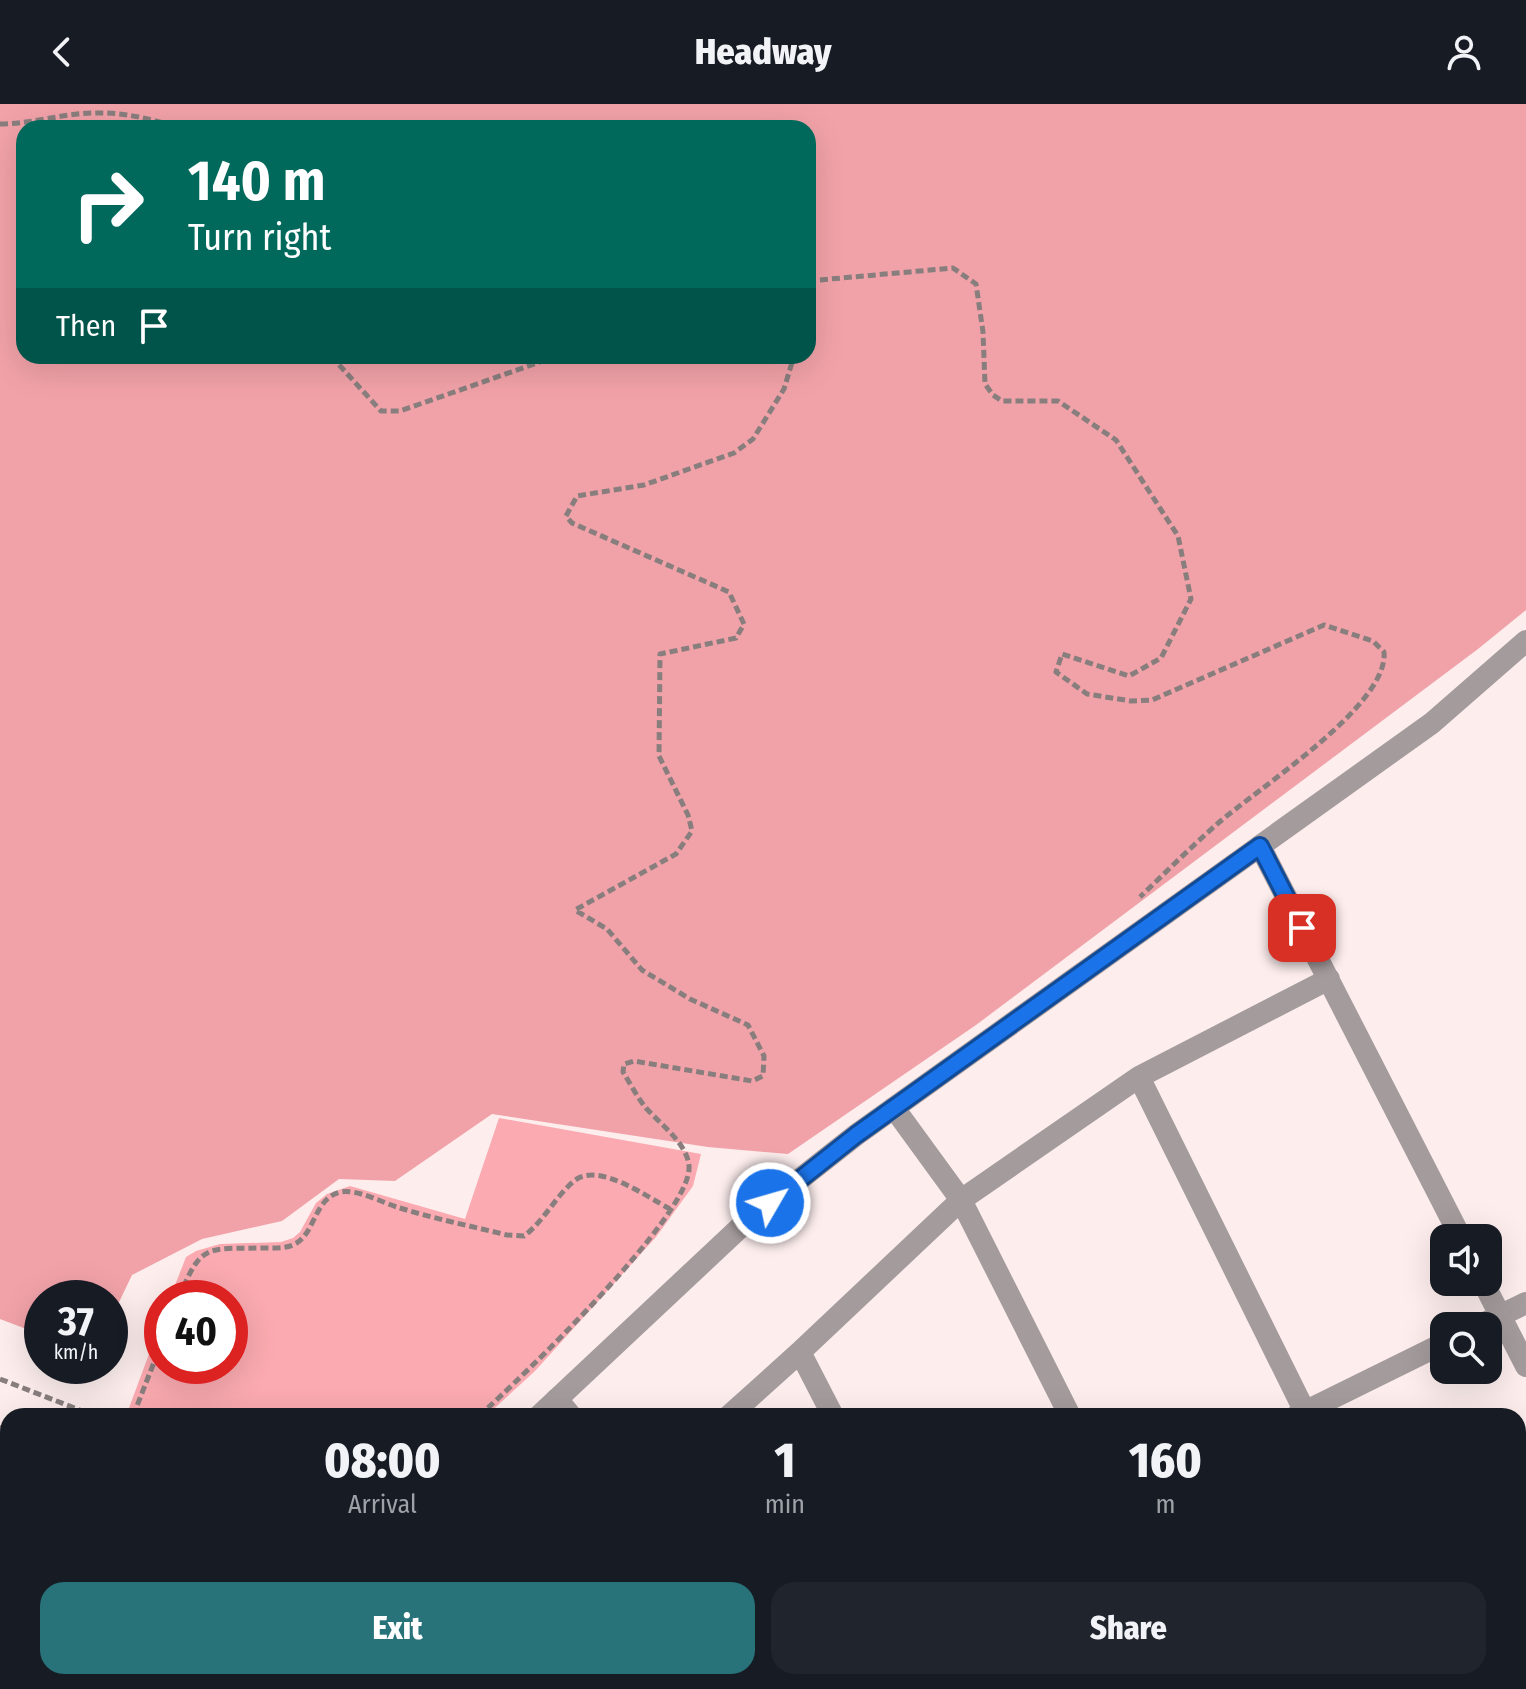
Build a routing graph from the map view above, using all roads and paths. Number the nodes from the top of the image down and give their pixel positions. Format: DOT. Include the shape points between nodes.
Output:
graph roads {
  1 [pos="49,120"];
  2 [pos="153,120"];
  3 [pos="816,280"];
  4 [pos="338,364"];
  5 [pos="534,364"];
  6 [pos="792,364"];
  7 [pos="1526,641"];
  8 [pos="1260,846"];
  9 [pos="1153,923"];
  10 [pos="1329,979"];
  11 [pos="1139,1077"];
  12 [pos="894,1108"];
  13 [pos="961,1200"];
  14 [pos="670,1209"];
  15 [pos="1454,1224"];
  16 [pos="186,1280"];
  17 [pos="1526,1303"];
  18 [pos="1502,1314"];
  19 [pos="1502,1319"];
  20 [pos="1430,1350"];
  21 [pos="800,1352"];
  22 [pos="1526,1366"];
  23 [pos="0,1379"];
  24 [pos="146,1384"];
  25 [pos="74,1408"];
  26 [pos="136,1408"];
  27 [pos="488,1408"];
  28 [pos="564,1408"];
  29 [pos="738,1408"];
  30 [pos="829,1408"];
  31 [pos="1066,1408"];
  32 [pos="1300,1408"];
  33 [pos="1315,1408"];
  1 -- 2 [label="path" via="92,112"];
  3 -- 9 [label="path" via="953,268 976,284 985,384 993,395 1002,401 1058,401 1116,440 1178,536 1191,599 1161,658 1129,676 1062,654 1056,672 1087,694 1152,700 1324,625 1373,641 1384,652 1385,663 1368,695 1336,730 1217,823 1140,897"];
  4 -- 5 [label="path" via="381,411 400,411"];
  6 -- 14 [label="path" via="784,389 753,439 734,453 644,485 577,496 566,516 729,592 744,624 736,638 660,654 659,756 692,831 676,854 575,910 607,929 642,970 748,1025 764,1056 763,1076 752,1081 634,1061 624,1064 623,1072 644,1106 682,1147 689,1165 686,1186"];
  7 -- 8 [label="street" via="1432,723"];
  8 -- 9 [label="street"];
  8 -- 10 [label="street"];
  9 -- 12 [label="street"];
  10 -- 11 [label="street"];
  10 -- 15 [label="street"];
  11 -- 13 [label="street"];
  11 -- 32 [label="street"];
  12 -- 13 [label="street"];
  12 -- 28 [label="street" via="748,1220"];
  13 -- 21 [label="street"];
  13 -- 31 [label="street"];
  14 -- 16 [label="path" via="599,1174 585,1175 524,1236 341,1192 319,1208 294,1245 220,1249 199,1257"];
  14 -- 27 [label="path" via="567,1331"];
  17 -- 18 [label="street"];
  19 -- 22 [label="street"];
  20 -- 33 [label="street"];
  21 -- 29 [label="street"];
  21 -- 30 [label="street"];
  23 -- 25 [label="path"];
  24 -- 26 [label="path"];
}
